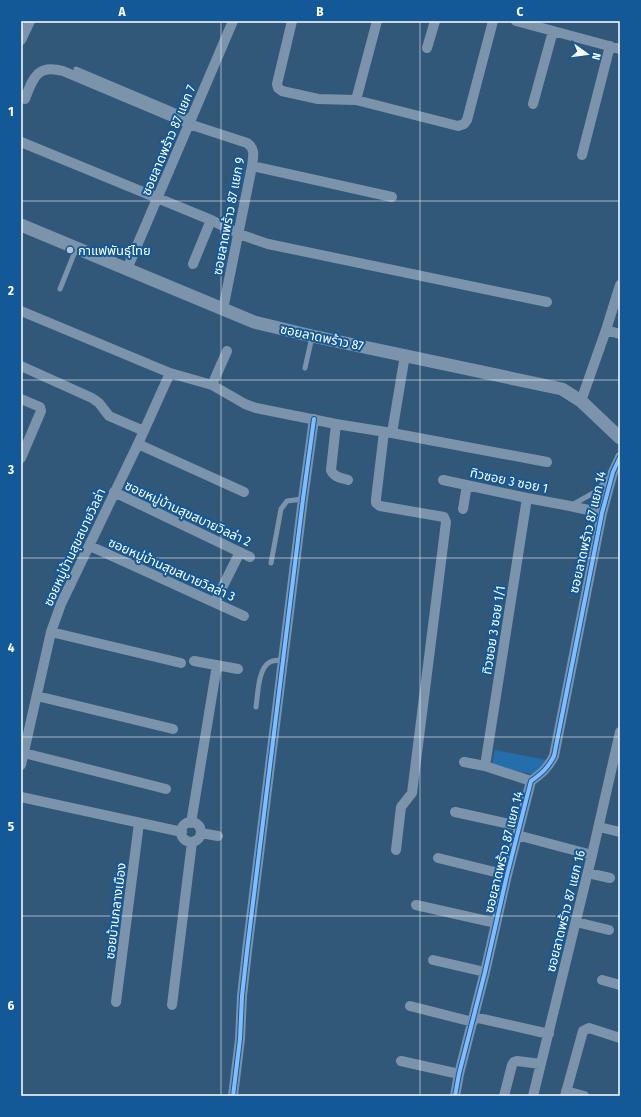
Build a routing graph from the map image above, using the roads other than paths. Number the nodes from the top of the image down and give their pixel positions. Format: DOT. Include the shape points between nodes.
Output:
graph roads {
  1 [pos="30,21"];
  2 [pos="232,21"];
  3 [pos="292,21"];
  4 [pos="377,21"];
  5 [pos="435,21"];
  6 [pos="493,21"];
  7 [pos="516,21"];
  8 [pos="553,31"];
  9 [pos="21,40"];
  10 [pos="615,47"];
  11 [pos="427,48"];
  12 [pos="76,68"];
  13 [pos="25,99"];
  14 [pos="356,100"];
  15 [pos="533,104"];
  16 [pos="190,121"];
  17 [pos="21,142"];
  18 [pos="582,155"];
  19 [pos="252,166"];
  20 [pos="392,196"];
  21 [pos="157,198"];
  22 [pos="211,220"];
  23 [pos="21,225"];
  24 [pos="239,234"];
  25 [pos="76,248"];
  26 [pos="193,264"];
  27 [pos="127,270"];
  28 [pos="620,285"];
  29 [pos="60,289"];
  30 [pos="547,302"];
  31 [pos="223,310"];
  32 [pos="21,311"];
  33 [pos="606,330"];
  34 [pos="620,334"];
  35 [pos="312,336"];
  36 [pos="226,351"];
  37 [pos="405,355"];
  38 [pos="21,366"];
  39 [pos="306,368"];
  40 [pos="170,373"];
  41 [pos="212,385"];
  42 [pos="21,399"];
  43 [pos="581,401"];
  44 [pos="314,419"];
  45 [pos="336,424"];
  46 [pos="144,431"];
  47 [pos="388,432"];
  48 [pos="620,438"];
  49 [pos="138,444"];
  50 [pos="620,457"];
  51 [pos="21,458"];
  52 [pos="547,462"];
  53 [pos="613,472"];
  54 [pos="348,480"];
  55 [pos="443,480"];
  56 [pos="467,485"];
  57 [pos="114,492"];
  58 [pos="244,492"];
  59 [pos="526,498"];
  60 [pos="303,499"];
  61 [pos="570,506"];
  62 [pos="463,509"];
  63 [pos="602,513"];
  64 [pos="90,546"];
  65 [pos="240,552"];
  66 [pos="250,557"];
  67 [pos="271,563"];
  68 [pos="215,602"];
  69 [pos="244,616"];
  70 [pos="51,632"];
  71 [pos="283,660"];
  72 [pos="194,661"];
  73 [pos="181,663"];
  74 [pos="217,665"];
  75 [pos="238,669"];
  76 [pos="37,696"];
  77 [pos="256,707"];
  78 [pos="173,729"];
  79 [pos="620,732"];
  80 [pos="24,752"];
  81 [pos="618,752"];
  82 [pos="464,762"];
  83 [pos="21,765"];
  84 [pos="485,766"];
  85 [pos="531,782"];
  86 [pos="166,789"];
  87 [pos="21,797"];
  88 [pos="454,812"];
  89 [pos="191,822"];
  90 [pos="139,823"];
  91 [pos="599,827"];
  92 [pos="518,830"];
  93 [pos="182,832"];
  94 [pos="620,832"];
  95 [pos="201,833"];
  96 [pos="218,836"];
  97 [pos="192,842"];
  98 [pos="396,850"];
  99 [pos="592,855"];
  100 [pos="438,858"];
  101 [pos="588,873"];
  102 [pos="507,875"];
  103 [pos="610,878"];
  104 [pos="416,905"];
  105 [pos="576,922"];
  106 [pos="496,923"];
  107 [pos="609,930"];
  108 [pos="433,960"];
  109 [pos="485,972"];
  110 [pos="602,980"];
  111 [pos="620,985"];
  112 [pos="116,1002"];
  113 [pos="172,1005"];
  114 [pos="410,1006"];
  115 [pos="474,1019"];
  116 [pos="549,1034"];
  117 [pos="620,1038"];
  118 [pos="401,1061"];
  119 [pos="541,1064"];
  120 [pos="459,1074"];
  121 [pos="566,1094"];
  122 [pos="234,1096"];
  123 [pos="455,1096"];
  124 [pos="504,1096"];
  125 [pos="533,1096"];
  126 [pos="584,1096"];
  1 -- 9 [label="street"];
  2 -- 16 [label="street, ซอยลาดพร้าว 87 แยก 7"];
  3 -- 14 [label="street" via="278,88 318,99"];
  4 -- 14 [label="street"];
  5 -- 11 [label="street"];
  6 -- 14 [label="street" via="464,124 458,126"];
  7 -- 8 [label="street"];
  8 -- 10 [label="street"];
  8 -- 15 [label="street"];
  10 -- 18 [label="street"];
  12 -- 16 [label="lane"];
  13 -- 16 [label="street" via="38,73 54,69"];
  16 -- 19 [label="street, ซอยลาดพร้าว 87 แยก 9" via="252,146"];
  16 -- 21 [label="street, ซอยลาดพร้าว 87 แยก 7"];
  17 -- 21 [label="street"];
  19 -- 20 [label="street"];
  19 -- 24 [label="street, ซอยลาดพร้าว 87 แยก 9"];
  21 -- 22 [label="street"];
  21 -- 27 [label="street, ซอยลาดพร้าว 87 แยก 7"];
  22 -- 24 [label="street"];
  22 -- 26 [label="street"];
  23 -- 25 [label="street, ซอยลาดพร้าว 87"];
  24 -- 30 [label="street" via="268,244"];
  24 -- 31 [label="street, ซอยลาดพร้าว 87 แยก 9"];
  25 -- 27 [label="street, ซอยลาดพร้าว 87"];
  25 -- 29 [label="lane"];
  27 -- 31 [label="street, ซอยลาดพร้าว 87"];
  28 -- 33 [label="street"];
  31 -- 35 [label="street, ซอยลาดพร้าว 87" via="254,322"];
  32 -- 40 [label="street"];
  33 -- 34 [label="street"];
  33 -- 43 [label="street"];
  35 -- 37 [label="street, ซอยลาดพร้าว 87"];
  35 -- 39 [label="lane"];
  36 -- 41 [label="street"];
  37 -- 43 [label="street, ซอยลาดพร้าว 87" via="550,386"];
  37 -- 47 [label="street"];
  38 -- 46 [label="street" via="92,398 109,416"];
  40 -- 41 [label="street"];
  40 -- 46 [label="street, ซอยหมู่บ้านสุขสบายวิลล่า"];
  41 -- 44 [label="street" via="251,406"];
  42 -- 51 [label="street" via="37,405 41,411"];
  43 -- 48 [label="street, ซอยลาดพร้าว 87"];
  44 -- 45 [label="street"];
  44 -- 60 [label="street"];
  45 -- 47 [label="street"];
  45 -- 54 [label="street" via="331,470 335,476"];
  46 -- 49 [label="street, ซอยหมู่บ้านสุขสบายวิลล่า"];
  47 -- 52 [label="street"];
  47 -- 98 [label="street" via="376,503 380,506 444,517 446,522 412,793 401,807"];
  49 -- 57 [label="street, ซอยหมู่บ้านสุขสบายวิลล่า"];
  49 -- 58 [label="street"];
  50 -- 53 [label="street, ซอยลาดพร้าว 87 แยก 14"];
  53 -- 61 [label="lane" via="595,492"];
  53 -- 63 [label="street, ซอยลาดพร้าว 87 แยก 14"];
  55 -- 56 [label="street, ทิวซอย 3 ซอย 1"];
  56 -- 59 [label="street, ทิวซอย 3 ซอย 1"];
  56 -- 62 [label="street"];
  57 -- 64 [label="street, ซอยหมู่บ้านสุขสบายวิลล่า"];
  57 -- 65 [label="street, ซอยหมู่บ้านสุขสบายวิลล่า 2"];
  59 -- 61 [label="street, ทิวซอย 3 ซอย 1"];
  59 -- 84 [label="street, ทิวซอย 3 ซอย 1/1"];
  60 -- 67 [label="lane" via="287,501 281,509"];
  60 -- 71 [label="street"];
  61 -- 63 [label="street, ทิวซอย 3 ซอย 1"];
  63 -- 85 [label="street, ซอยลาดพร้าว 87 แยก 14" via="554,756 544,773"];
  64 -- 68 [label="street, ซอยหมู่บ้านสุขสบายวิลล่า 3"];
  64 -- 70 [label="street, ซอยหมู่บ้านสุขสบายวิลล่า" via="60,604"];
  65 -- 66 [label="street, ซอยหมู่บ้านสุขสบายวิลล่า 2"];
  65 -- 68 [label="street"];
  68 -- 69 [label="street, ซอยหมู่บ้านสุขสบายวิลล่า 3"];
  70 -- 73 [label="street"];
  70 -- 76 [label="street, ซอยหมู่บ้านสุขสบายวิลล่า"];
  71 -- 77 [label="lane" via="269,663 264,668"];
  71 -- 122 [label="street" via="246,958"];
  72 -- 74 [label="street"];
  74 -- 75 [label="street"];
  74 -- 89 [label="street"];
  76 -- 78 [label="street"];
  76 -- 80 [label="street, ซอยหมู่บ้านสุขสบายวิลล่า"];
  79 -- 81 [label="street, ซอยลาดพร้าว 87 แยก 16"];
  80 -- 83 [label="street, ซอยหมู่บ้านสุขสบายวิลล่า"];
  80 -- 86 [label="street"];
  81 -- 91 [label="street, ซอยลาดพร้าว 87 แยก 16"];
  82 -- 84 [label="street"];
  84 -- 85 [label="street"];
  85 -- 92 [label="street, ซอยลาดพร้าว 87 แยก 14"];
  87 -- 90 [label="street"];
  88 -- 92 [label="street"];
  89 -- 93 [label="street" via="184,826"];
  89 -- 95 [label="street" via="199,826"];
  90 -- 93 [label="street"];
  90 -- 112 [label="street, ซอยบ้านกลางเมือง"];
  91 -- 94 [label="street"];
  91 -- 99 [label="street, ซอยลาดพร้าว 87 แยก 16"];
  92 -- 99 [label="street"];
  92 -- 102 [label="street, ซอยลาดพร้าว 87 แยก 14"];
  93 -- 97 [label="street" via="185,839"];
  95 -- 96 [label="street"];
  95 -- 97 [label="street" via="198,840"];
  97 -- 113 [label="street"];
  99 -- 101 [label="street, ซอยลาดพร้าว 87 แยก 16"];
  100 -- 102 [label="street"];
  101 -- 103 [label="street"];
  101 -- 105 [label="street, ซอยลาดพร้าว 87 แยก 16"];
  102 -- 106 [label="street, ซอยลาดพร้าว 87 แยก 14"];
  104 -- 106 [label="street"];
  105 -- 107 [label="street"];
  105 -- 116 [label="street, ซอยลาดพร้าว 87 แยก 16"];
  106 -- 109 [label="street, ซอยลาดพร้าว 87 แยก 14"];
  108 -- 109 [label="street"];
  109 -- 115 [label="street, ซอยลาดพร้าว 87 แยก 14"];
  110 -- 111 [label="street"];
  114 -- 115 [label="street"];
  115 -- 116 [label="street"];
  115 -- 120 [label="street, ซอยลาดพร้าว 87 แยก 14"];
  116 -- 119 [label="street, ซอยลาดพร้าว 87 แยก 16"];
  117 -- 121 [label="street" via="589,1028 583,1031"];
  118 -- 120 [label="street"];
  119 -- 124 [label="street" via="517,1060 514,1062"];
  119 -- 125 [label="street, ซอยลาดพร้าว 87 แยก 16"];
  120 -- 123 [label="street, ซอยลาดพร้าว 87 แยก 14"];
  121 -- 126 [label="street"];
}
